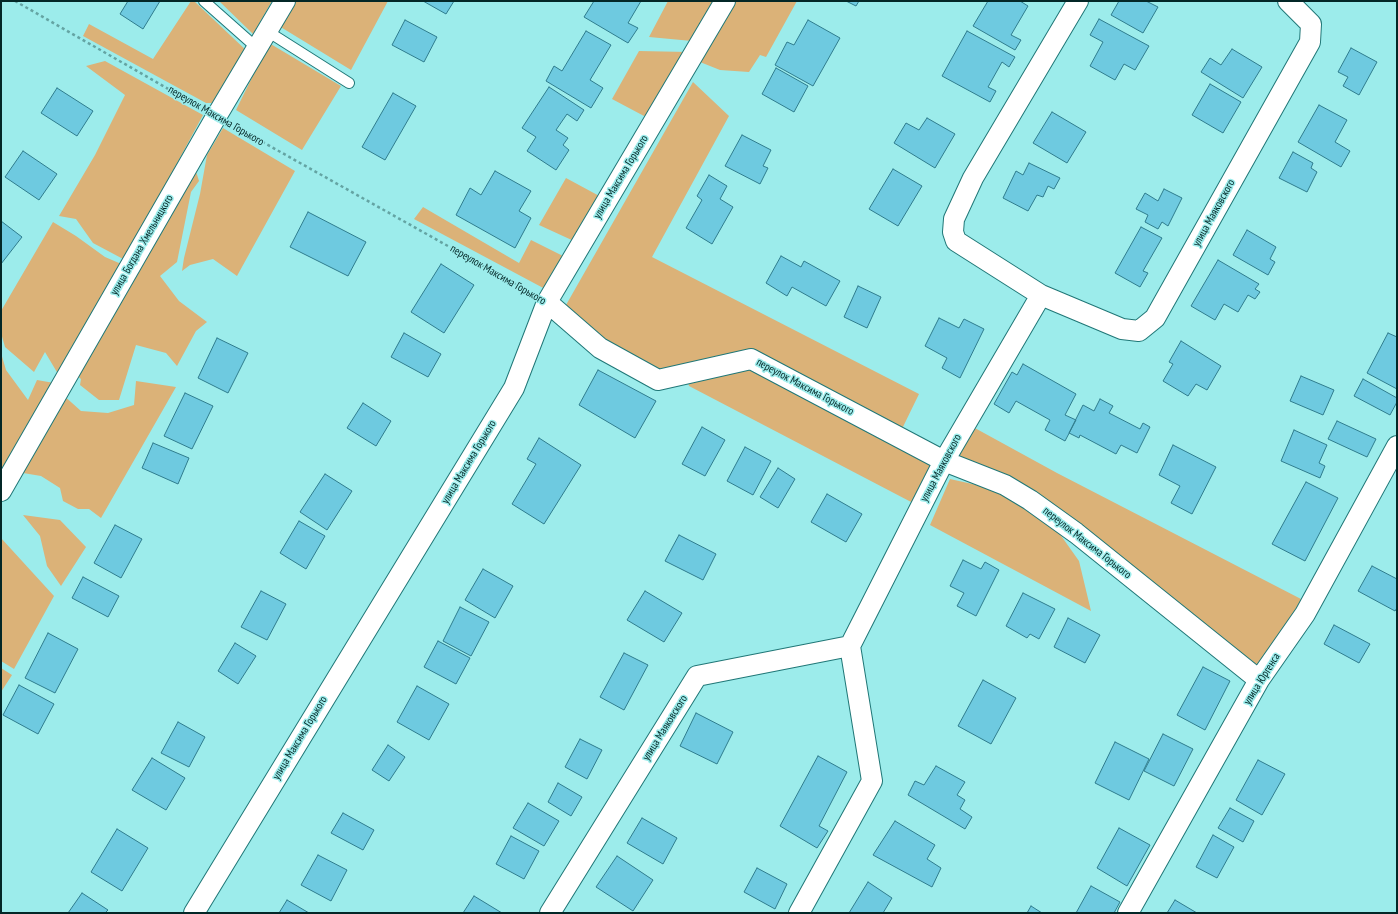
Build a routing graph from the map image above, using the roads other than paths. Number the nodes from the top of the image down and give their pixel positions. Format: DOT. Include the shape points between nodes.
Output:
graph roads {
  1 [pos="204,1"];
  2 [pos="285,1"];
  3 [pos="725,1"];
  4 [pos="1078,1"];
  5 [pos="1288,1"];
  6 [pos="267,31"];
  7 [pos="257,48"];
  8 [pos="349,83"];
  9 [pos="1041,295"];
  10 [pos="547,302"];
  11 [pos="1397,446"];
  12 [pos="944,461"];
  13 [pos="1,491"];
  14 [pos="850,646"];
  15 [pos="1259,680"];
  16 [pos="194,913"];
  17 [pos="550,913"];
  18 [pos="799,913"];
  19 [pos="1128,913"];
  1 -- 7 [label="lane"];
  2 -- 6 [label="street, улица Богдана Хмельницкого"];
  3 -- 10 [label="street, улица Максима Горького"];
  4 -- 9 [label="street, улица Маяковского" via="973,178 954,219 953,232 956,241"];
  5 -- 9 [label="street, улица Маяковского" via="1311,24 1310,42 1155,318 1139,331 1122,329"];
  6 -- 7 [label="street, улица Богдана Хмельницкого"];
  6 -- 8 [label="lane"];
  7 -- 13 [label="street, улица Богдана Хмельницкого"];
  9 -- 12 [label="street, улица Маяковского"];
  10 -- 12 [label="street, переулок Максима Горького" via="600,348 658,380 751,359"];
  10 -- 16 [label="street, улица Максима Горького" via="514,388"];
  11 -- 15 [label="street, улица Юргенса" via="1305,614"];
  12 -- 14 [label="street, улица Маяковского"];
  12 -- 15 [label="street, переулок Максима Горького" via="1005,485 1030,500 1076,533"];
  14 -- 17 [label="street, улица Маяковского" via="697,676"];
  14 -- 18 [label="street" via="872,781"];
  15 -- 19 [label="street, улица Юргенса"];
}
